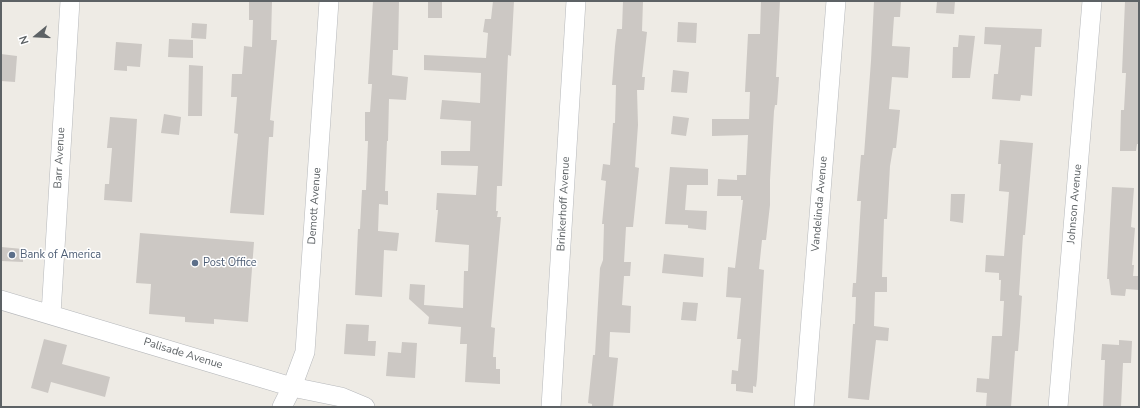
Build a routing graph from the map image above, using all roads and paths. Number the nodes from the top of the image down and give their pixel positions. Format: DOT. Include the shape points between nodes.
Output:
graph roads {
  1 [pos="70,1"];
  2 [pos="329,1"];
  3 [pos="576,1"];
  4 [pos="836,1"];
  5 [pos="1092,1"];
  6 [pos="1,300"];
  7 [pos="51,314"];
  8 [pos="292,387"];
  9 [pos="282,407"];
  10 [pos="365,407"];
  11 [pos="551,407"];
  12 [pos="804,407"];
  13 [pos="1058,407"];
  1 -- 7 [label="street, Barr Avenue"];
  2 -- 8 [label="street, Demott Avenue" via="305,352"];
  3 -- 11 [label="street, Brinkerhoff Avenue"];
  4 -- 12 [label="street, Vandelinda Avenue"];
  5 -- 13 [label="street, Johnson Avenue"];
  6 -- 7 [label="street, Palisade Avenue"];
  7 -- 8 [label="street, Palisade Avenue"];
  8 -- 9 [label="street, Demott Avenue"];
  8 -- 10 [label="street, Palisade Avenue" via="341,397"];
}
